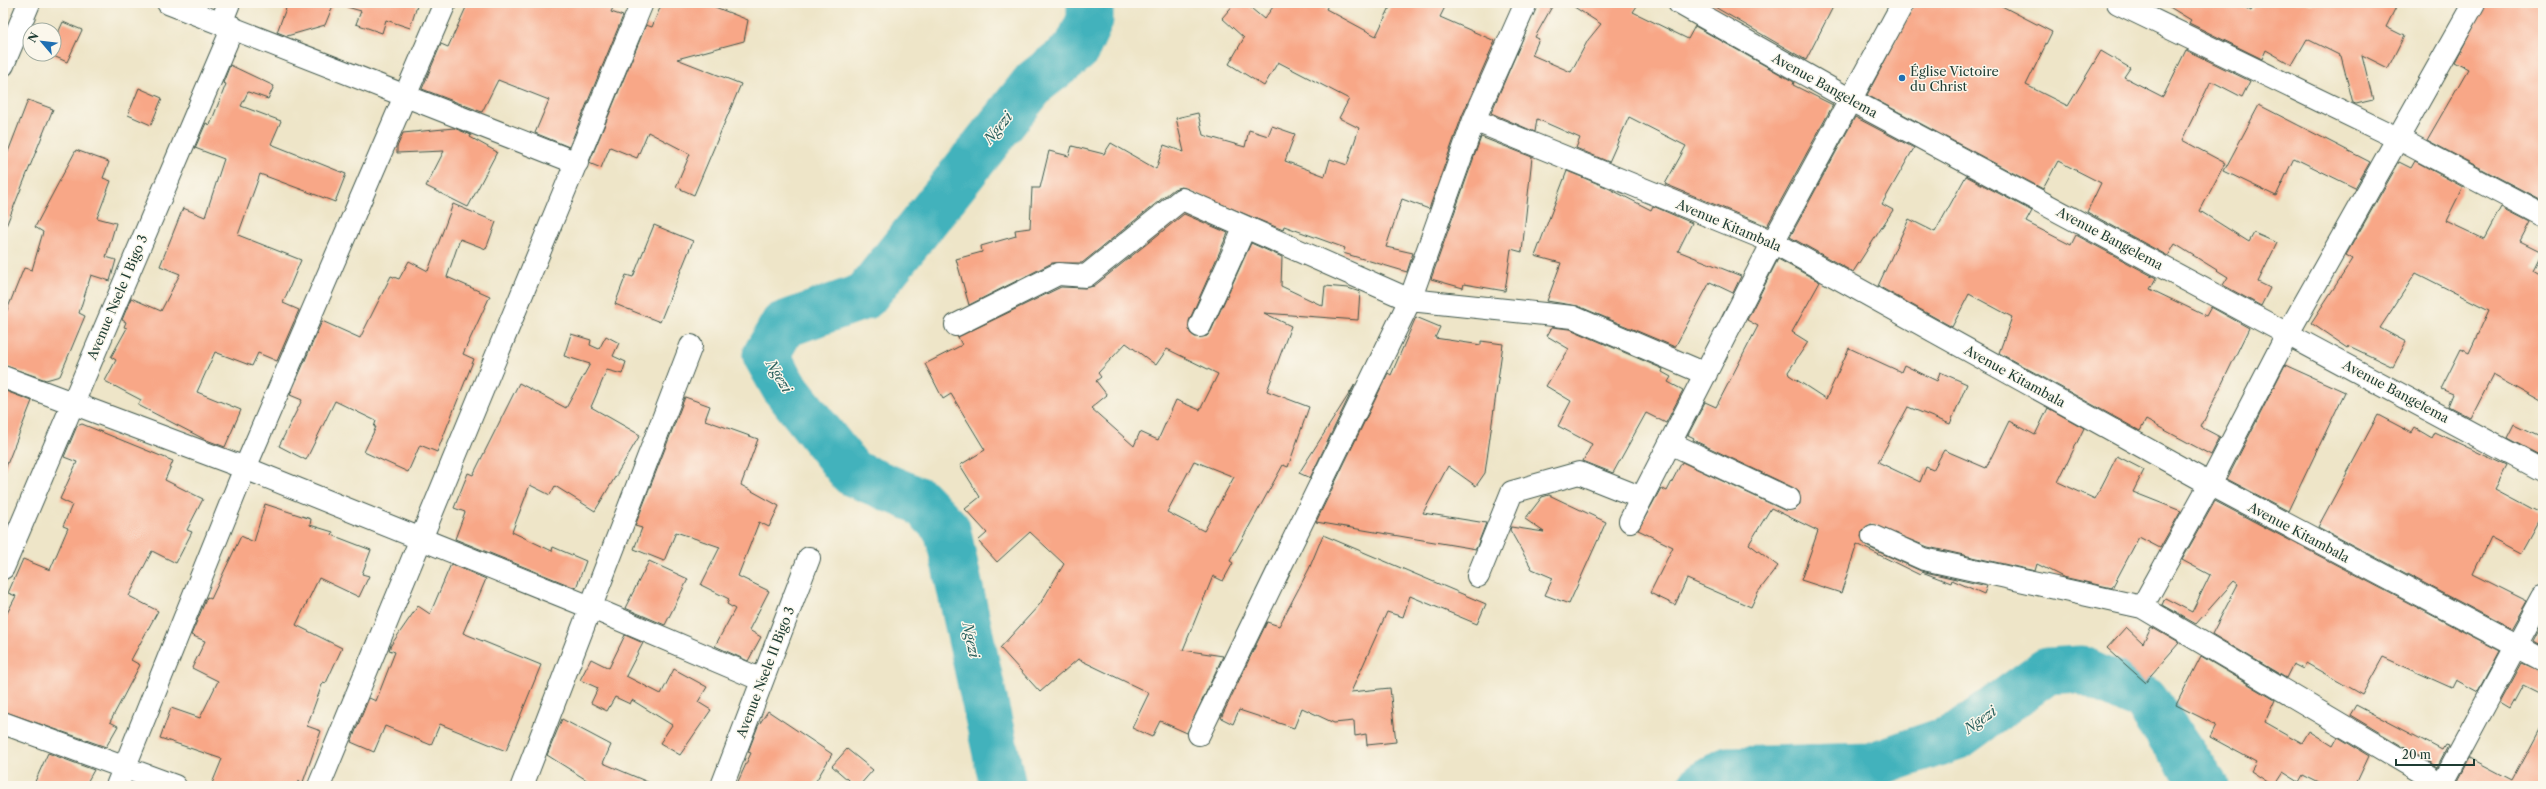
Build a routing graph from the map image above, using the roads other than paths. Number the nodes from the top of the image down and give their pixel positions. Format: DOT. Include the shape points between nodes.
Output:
graph roads {
  1 [pos="29,3"];
  2 [pos="168,3"];
  3 [pos="229,3"];
  4 [pos="445,3"];
  5 [pos="642,3"];
  6 [pos="1526,3"];
  7 [pos="1679,3"];
  8 [pos="1903,3"];
  9 [pos="2118,3"];
  10 [pos="2474,3"];
  11 [pos="227,25"];
  12 [pos="3,66"];
  13 [pos="405,96"];
  14 [pos="1850,99"];
  15 [pos="1474,120"];
  16 [pos="2399,139"];
  17 [pos="577,163"];
  18 [pos="2543,215"];
  19 [pos="1245,227"];
  20 [pos="1773,242"];
  21 [pos="1410,300"];
  22 [pos="956,325"];
  23 [pos="1200,326"];
  24 [pos="2288,333"];
  25 [pos="691,346"];
  26 [pos="1706,374"];
  27 [pos="3,377"];
  28 [pos="72,403"];
  29 [pos="1670,443"];
  30 [pos="245,468"];
  31 [pos="2543,471"];
  32 [pos="2210,484"];
  33 [pos="1642,498"];
  34 [pos="1789,499"];
  35 [pos="1630,521"];
  36 [pos="1873,536"];
  37 [pos="420,539"];
  38 [pos="809,558"];
  39 [pos="3,568"];
  40 [pos="1478,576"];
  41 [pos="2543,597"];
  42 [pos="590,607"];
  43 [pos="2142,607"];
  44 [pos="2516,647"];
  45 [pos="2543,660"];
  46 [pos="762,680"];
  47 [pos="3,723"];
  48 [pos="1199,734"];
  49 [pos="121,777"];
  50 [pos="2443,785"];
  51 [pos="175,786"];
  52 [pos="319,786"];
  53 [pos="522,786"];
  54 [pos="722,786"];
  1 -- 12 [label="street"];
  2 -- 11 [label="street"];
  3 -- 11 [label="street, Avenue Nsele I Bigo 3"];
  4 -- 13 [label="street"];
  5 -- 17 [label="street"];
  6 -- 15 [label="street"];
  7 -- 14 [label="street, Avenue Bangelema"];
  8 -- 14 [label="street"];
  9 -- 16 [label="street"];
  10 -- 16 [label="street"];
  11 -- 13 [label="street"];
  11 -- 28 [label="street, Avenue Nsele I Bigo 3"];
  13 -- 17 [label="street"];
  13 -- 30 [label="street"];
  14 -- 20 [label="street"];
  14 -- 24 [label="street, Avenue Bangelema"];
  15 -- 20 [label="street, Avenue Kitambala"];
  15 -- 21 [label="street"];
  16 -- 18 [label="street"];
  16 -- 24 [label="street"];
  17 -- 37 [label="street"];
  19 -- 21 [label="street"];
  19 -- 22 [label="street" via="1182,199 1086,276 1058,274"];
  19 -- 23 [label="street"];
  20 -- 26 [label="street"];
  20 -- 32 [label="street, Avenue Kitambala"];
  21 -- 26 [label="street" via="1572,317"];
  21 -- 48 [label="street"];
  24 -- 31 [label="street, Avenue Bangelema"];
  24 -- 32 [label="street"];
  25 -- 42 [label="street"];
  26 -- 29 [label="street"];
  27 -- 28 [label="street"];
  28 -- 30 [label="street"];
  28 -- 39 [label="street, Avenue Nsele I Bigo 3"];
  29 -- 33 [label="street"];
  29 -- 34 [label="street"];
  30 -- 37 [label="street"];
  30 -- 49 [label="street"];
  32 -- 43 [label="street"];
  32 -- 44 [label="street, Avenue Kitambala"];
  33 -- 35 [label="street"];
  33 -- 40 [label="street" via="1579,473 1512,492"];
  36 -- 43 [label="street" via="1924,559"];
  37 -- 42 [label="street"];
  37 -- 52 [label="street"];
  38 -- 46 [label="street, Avenue Nsele II Bigo 3"];
  41 -- 44 [label="street"];
  42 -- 46 [label="street"];
  42 -- 53 [label="street"];
  43 -- 50 [label="street"];
  44 -- 45 [label="street, Avenue Kitambala"];
  44 -- 50 [label="street"];
  46 -- 54 [label="street, Avenue Nsele II Bigo 3"];
  47 -- 49 [label="street"];
  49 -- 51 [label="street"];
}
